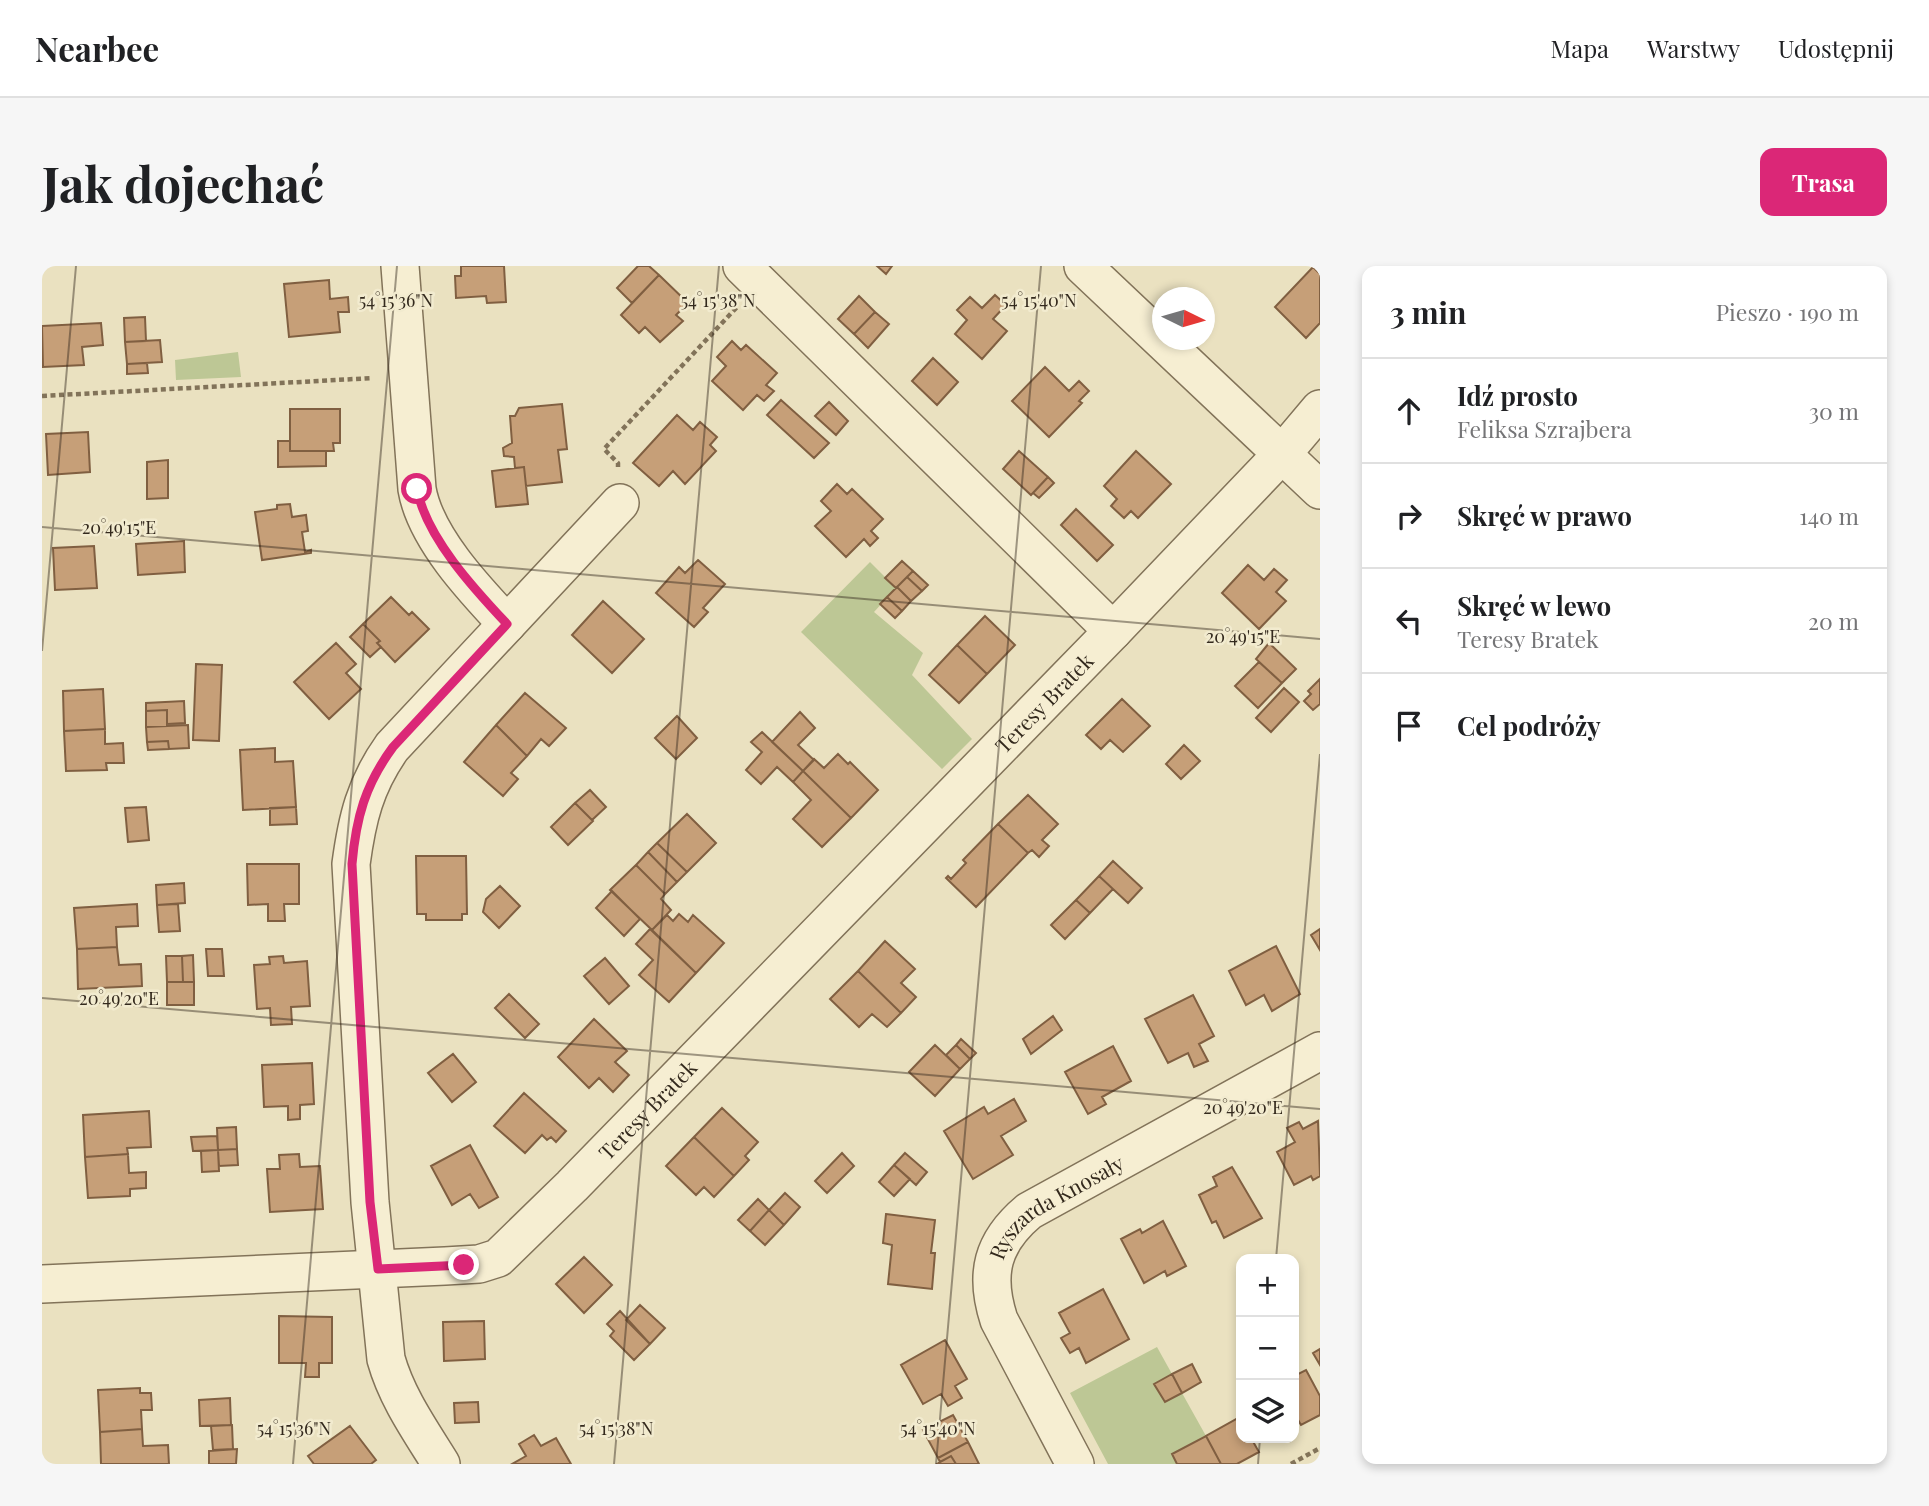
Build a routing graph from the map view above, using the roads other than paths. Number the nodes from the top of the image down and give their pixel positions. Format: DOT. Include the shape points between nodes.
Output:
graph roads {
  1 [pos="400,266"];
  2 [pos="1083,266"];
  3 [pos="751,274"];
  4 [pos="1320,409"];
  5 [pos="1282,454"];
  6 [pos="1320,490"];
  7 [pos="620,503"];
  8 [pos="507,624"];
  9 [pos="1113,631"];
  10 [pos="1320,1051"];
  11 [pos="378,1269"];
  12 [pos="42,1284"];
  13 [pos="441,1464"];
  14 [pos="1075,1464"];
  1 -- 8 [label="street" via="420,508 478,593"];
  2 -- 5 [label="street"];
  3 -- 9 [label="street"];
  4 -- 5 [label="street, Teresy Bratek"];
  5 -- 6 [label="street"];
  5 -- 9 [label="street, Teresy Bratek"];
  7 -- 8 [label="street"];
  8 -- 11 [label="street" via="393,747 358,815 352,864 370,1202"];
  9 -- 11 [label="street, Teresy Bratek" via="508,1250 479,1264"];
  10 -- 14 [label="street, Ryszarda Knosały" via="1030,1211 1003,1238 994,1258 993,1302"];
  11 -- 12 [label="street, Teresy Bratek"];
  11 -- 13 [label="street" via="392,1381"];
}
